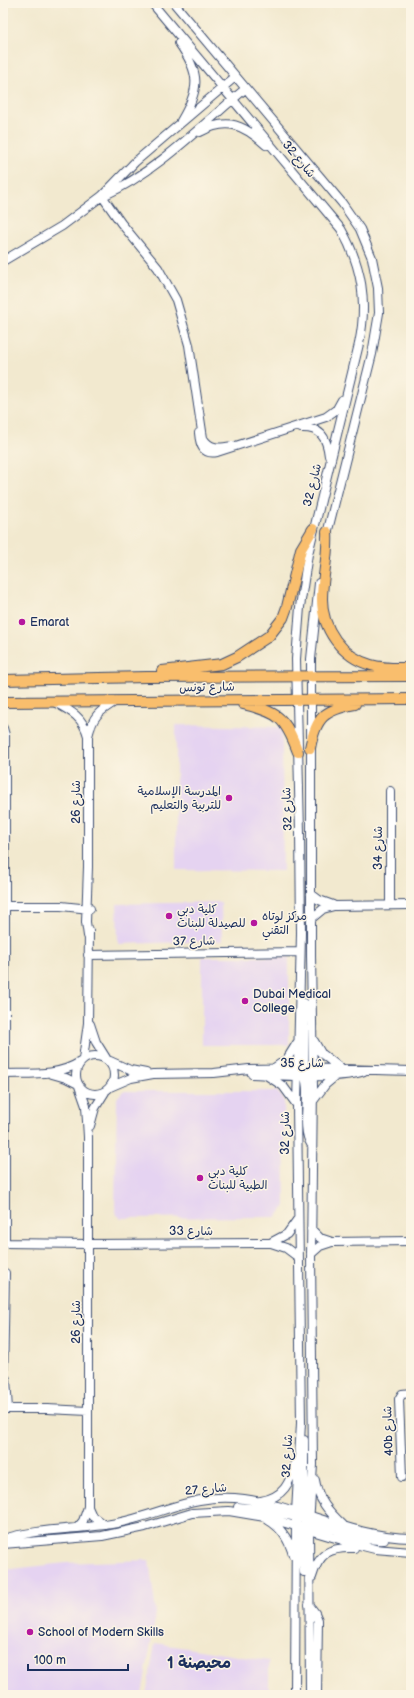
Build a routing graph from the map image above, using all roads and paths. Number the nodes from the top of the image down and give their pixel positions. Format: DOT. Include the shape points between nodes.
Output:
graph roads {
  1 [pos="174,3"];
  2 [pos="154,5"];
  3 [pos="235,77"];
  4 [pos="223,87"];
  5 [pos="245,89"];
  6 [pos="233,99"];
  7 [pos="178,127"];
  8 [pos="186,139"];
  9 [pos="288,165"];
  10 [pos="100,198"];
  11 [pos="3,261"];
  12 [pos="347,390"];
  13 [pos="292,428"];
  14 [pos="330,462"];
  15 [pos="313,529"];
  16 [pos="327,532"];
  17 [pos="411,668"];
  18 [pos="411,676"];
  19 [pos="147,677"];
  20 [pos="296,677"];
  21 [pos="311,677"];
  22 [pos="3,680"];
  23 [pos="296,699"];
  24 [pos="311,699"];
  25 [pos="376,699"];
  26 [pos="411,699"];
  27 [pos="227,700"];
  28 [pos="116,701"];
  29 [pos="3,702"];
  30 [pos="53,702"];
  31 [pos="4,730"];
  32 [pos="88,736"];
  33 [pos="310,748"];
  34 [pos="298,752"];
  35 [pos="390,791"];
  36 [pos="311,894"];
  37 [pos="390,905"];
  38 [pos="411,905"];
  39 [pos="4,906"];
  40 [pos="88,906"];
  41 [pos="334,906"];
  42 [pos="311,919"];
  43 [pos="300,952"];
  44 [pos="88,955"];
  45 [pos="300,981"];
  46 [pos="4,1003"];
  47 [pos="88,1014"];
  48 [pos="312,1037"];
  49 [pos="298,1043"];
  50 [pos="82,1060"];
  51 [pos="108,1060"];
  52 [pos="274,1069"];
  53 [pos="411,1071"];
  54 [pos="239,1072"];
  55 [pos="305,1072"];
  56 [pos="339,1072"];
  57 [pos="47,1073"];
  58 [pos="4,1074"];
  59 [pos="152,1074"];
  60 [pos="265,1075"];
  61 [pos="79,1085"];
  62 [pos="108,1089"];
  63 [pos="313,1102"];
  64 [pos="297,1105"];
  65 [pos="88,1137"];
  66 [pos="312,1147"];
  67 [pos="297,1220"];
  68 [pos="311,1229"];
  69 [pos="411,1241"];
  70 [pos="88,1242"];
  71 [pos="271,1242"];
  72 [pos="332,1242"];
  73 [pos="4,1243"];
  74 [pos="311,1254"];
  75 [pos="298,1257"];
  76 [pos="6,1273"];
  77 [pos="5,1371"];
  78 [pos="3,1385"];
  79 [pos="411,1393"];
  80 [pos="88,1408"];
  81 [pos="5,1409"];
  82 [pos="301,1423"];
  83 [pos="299,1450"];
  84 [pos="313,1465"];
  85 [pos="402,1477"];
  86 [pos="259,1502"];
  87 [pos="88,1507"];
  88 [pos="216,1511"];
  89 [pos="255,1514"];
  90 [pos="303,1521"];
  91 [pos="104,1525"];
  92 [pos="346,1527"];
  93 [pos="77,1528"];
  94 [pos="398,1538"];
  95 [pos="411,1538"];
  96 [pos="3,1539"];
  97 [pos="3,1544"];
  98 [pos="375,1549"];
  99 [pos="411,1552"];
  100 [pos="295,1566"];
  101 [pos="309,1588"];
  102 [pos="309,1606"];
  103 [pos="295,1695"];
  104 [pos="310,1695"];
  105 [pos="316,1695"];
  1 -- 3 [label="street, شارع 32"];
  2 -- 4 [label="street, شارع 32"];
  2 -- 7 [label="street" via="188,56 196,75 194,96"];
  3 -- 4 [label="street"];
  3 -- 5 [label="street, شارع 32"];
  4 -- 6 [label="street, شارع 32"];
  4 -- 7 [label="street"];
  5 -- 6 [label="street"];
  5 -- 16 [label="street, شارع 32" via="351,216 367,243 376,273 379,304 377,331"];
  6 -- 8 [label="street"];
  6 -- 9 [label="street, شارع 32"];
  7 -- 10 [label="street" via="125,171"];
  8 -- 9 [label="street" via="216,125 235,125 253,133"];
  8 -- 10 [label="street" via="137,177"];
  9 -- 12 [label="street, شارع 32" via="340,229 354,254 360,276 364,304 362,327"];
  10 -- 11 [label="street" via="44,238"];
  10 -- 13 [label="street" via="158,268 176,300 189,345 205,442 214,447 232,446"];
  12 -- 13 [label="street" via="341,403 332,413 320,420"];
  12 -- 14 [label="street, شارع 32"];
  13 -- 14 [label="street" via="309,428 321,433 327,443"];
  14 -- 15 [label="street, شارع 32"];
  15 -- 19 [label="main road" via="301,549 283,618 269,636 222,664 164,671"];
  15 -- 20 [label="street, شارع 32" via="300,607"];
  16 -- 17 [label="main road" via="322,605 331,635 349,653 364,663 381,667"];
  16 -- 21 [label="street, شارع 32" via="315,608"];
  18 -- 21 [label="main road, شارع تونس"];
  19 -- 20 [label="main road, شارع تونس"];
  19 -- 22 [label="main road, شارع تونس"];
  20 -- 21 [label="main road, شارع تونس"];
  20 -- 23 [label="street, شارع 32"];
  21 -- 24 [label="street, شارع 32"];
  23 -- 24 [label="main road, شارع تونس"];
  23 -- 27 [label="main road, شارع تونس"];
  23 -- 34 [label="street, شارع 32"];
  24 -- 25 [label="main road, شارع تونس"];
  24 -- 33 [label="street, شارع 32"];
  25 -- 26 [label="main road, شارع تونس"];
  25 -- 33 [label="main road" via="329,711 315,727"];
  27 -- 28 [label="main road, شارع تونس"];
  27 -- 34 [label="main road" via="265,709 276,715 289,729"];
  28 -- 30 [label="main road, شارع تونس"];
  28 -- 32 [label="street, شارع 26" via="94,717"];
  29 -- 30 [label="main road, شارع تونس"];
  30 -- 32 [label="street, شارع 26" via="78,716"];
  31 -- 39 [label="street"];
  32 -- 40 [label="street, شارع 26"];
  33 -- 36 [label="street, شارع 32"];
  34 -- 43 [label="street, شارع 32"];
  35 -- 37 [label="street, شارع 34"];
  36 -- 41 [label="street"];
  36 -- 42 [label="street, شارع 32"];
  37 -- 38 [label="street"];
  37 -- 41 [label="street"];
  39 -- 40 [label="street"];
  39 -- 46 [label="street"];
  40 -- 44 [label="street, شارع 26"];
  41 -- 42 [label="street" via="318,912"];
  42 -- 48 [label="street, شارع 32"];
  43 -- 44 [label="street, شارع 37"];
  43 -- 45 [label="street, شارع 32"];
  44 -- 47 [label="street, شارع 26"];
  45 -- 49 [label="street, شارع 32"];
  45 -- 55 [label="street" via="304,993"];
  46 -- 58 [label="street"];
  47 -- 50 [label="street, شارع 26"];
  47 -- 51 [label="street, شارع 26" via="92,1033"];
  48 -- 55 [label="street, شارع 32"];
  48 -- 56 [label="street" via="321,1053"];
  49 -- 52 [label="street" via="287,1059"];
  49 -- 55 [label="street, شارع 32"];
  50 -- 51 [label="street" via="94,1055"];
  50 -- 57 [label="street" via="68,1069"];
  50 -- 61 [label="street" via="76,1072"];
  51 -- 59 [label="street, شارع 35" via="130,1070"];
  51 -- 62 [label="street" via="115,1076"];
  52 -- 54 [label="street, شارع 35" via="249,1069"];
  52 -- 55 [label="street, شارع 35"];
  53 -- 56 [label="street, شارع 35" via="364,1071 355,1074"];
  54 -- 59 [label="street, شارع 35"];
  54 -- 60 [label="street, شارع 35"];
  55 -- 56 [label="street, شارع 35"];
  55 -- 60 [label="street, شارع 35"];
  55 -- 63 [label="street, شارع 32"];
  55 -- 64 [label="street, شارع 32"];
  55 -- 66 [label="street" via="307,1135"];
  56 -- 63 [label="street" via="325,1085"];
  57 -- 58 [label="street"];
  57 -- 61 [label="street"];
  58 -- 73 [label="street"];
  59 -- 62 [label="street, شارع 35" via="131,1078"];
  60 -- 64 [label="street" via="282,1086"];
  61 -- 62 [label="street" via="89,1093 100,1094"];
  61 -- 65 [label="street, شارع 26" via="86,1106"];
  62 -- 65 [label="street, شارع 26" via="95,1108"];
  63 -- 66 [label="street, شارع 32"];
  64 -- 67 [label="street, شارع 32"];
  65 -- 70 [label="street, شارع 26"];
  66 -- 68 [label="street, شارع 32"];
  67 -- 71 [label="street, شارع 33" via="287,1234"];
  67 -- 75 [label="street, شارع 32"];
  68 -- 72 [label="street" via="320,1238"];
  68 -- 74 [label="street, شارع 32"];
  69 -- 72 [label="street"];
  70 -- 71 [label="street, شارع 33"];
  70 -- 73 [label="street, شارع 33"];
  70 -- 80 [label="street, شارع 26"];
  71 -- 75 [label="street, شارع 33" via="286,1248"];
  72 -- 74 [label="street" via="320,1246"];
  74 -- 84 [label="street, شارع 32"];
  75 -- 82 [label="street, شارع 32"];
  76 -- 77 [label="street"];
  77 -- 78 [label="street"];
  77 -- 81 [label="street"];
  79 -- 85 [label="street, 40b شارع" via="404,1393 400,1397"];
  80 -- 81 [label="street"];
  80 -- 87 [label="street, شارع 26"];
  82 -- 83 [label="street, شارع 32"];
  82 -- 90 [label="street" via="305,1458"];
  83 -- 86 [label="street" via="286,1489 276,1497"];
  83 -- 90 [label="street, شارع 32"];
  84 -- 90 [label="street, شارع 32"];
  84 -- 92 [label="street" via="319,1496 329,1511"];
  86 -- 90 [label="street, شارع 27"];
  86 -- 91 [label="street, شارع 27" via="227,1497 195,1500 130,1520"];
  87 -- 91 [label="street" via="92,1516"];
  87 -- 93 [label="street, شارع 26" via="83,1521"];
  88 -- 89 [label="street, شارع 27"];
  88 -- 90 [label="street" via="238,1507 270,1511"];
  88 -- 97 [label="street, شارع 27" via="180,1516 145,1528 114,1534"];
  89 -- 90 [label="street, شارع 27"];
  89 -- 100 [label="street" via="275,1525 284,1534"];
  90 -- 92 [label="street, شارع 27"];
  90 -- 94 [label="street" via="368,1540"];
  90 -- 98 [label="street, شارع 27"];
  90 -- 100 [label="street, شارع 32"];
  90 -- 101 [label="street, شارع 32"];
  90 -- 102 [label="street" via="305,1588"];
  91 -- 93 [label="street, شارع 27"];
  92 -- 94 [label="street, شارع 27"];
  93 -- 96 [label="street, شارع 27"];
  94 -- 95 [label="street, شارع 27"];
  98 -- 99 [label="street, شارع 27"];
  98 -- 101 [label="street" via="342,1547 328,1551 318,1561"];
  100 -- 103 [label="street, شارع 32"];
  101 -- 102 [label="street, شارع 32"];
  102 -- 104 [label="street, شارع 32"];
  102 -- 105 [label="street" via="316,1613 318,1620"];
}
